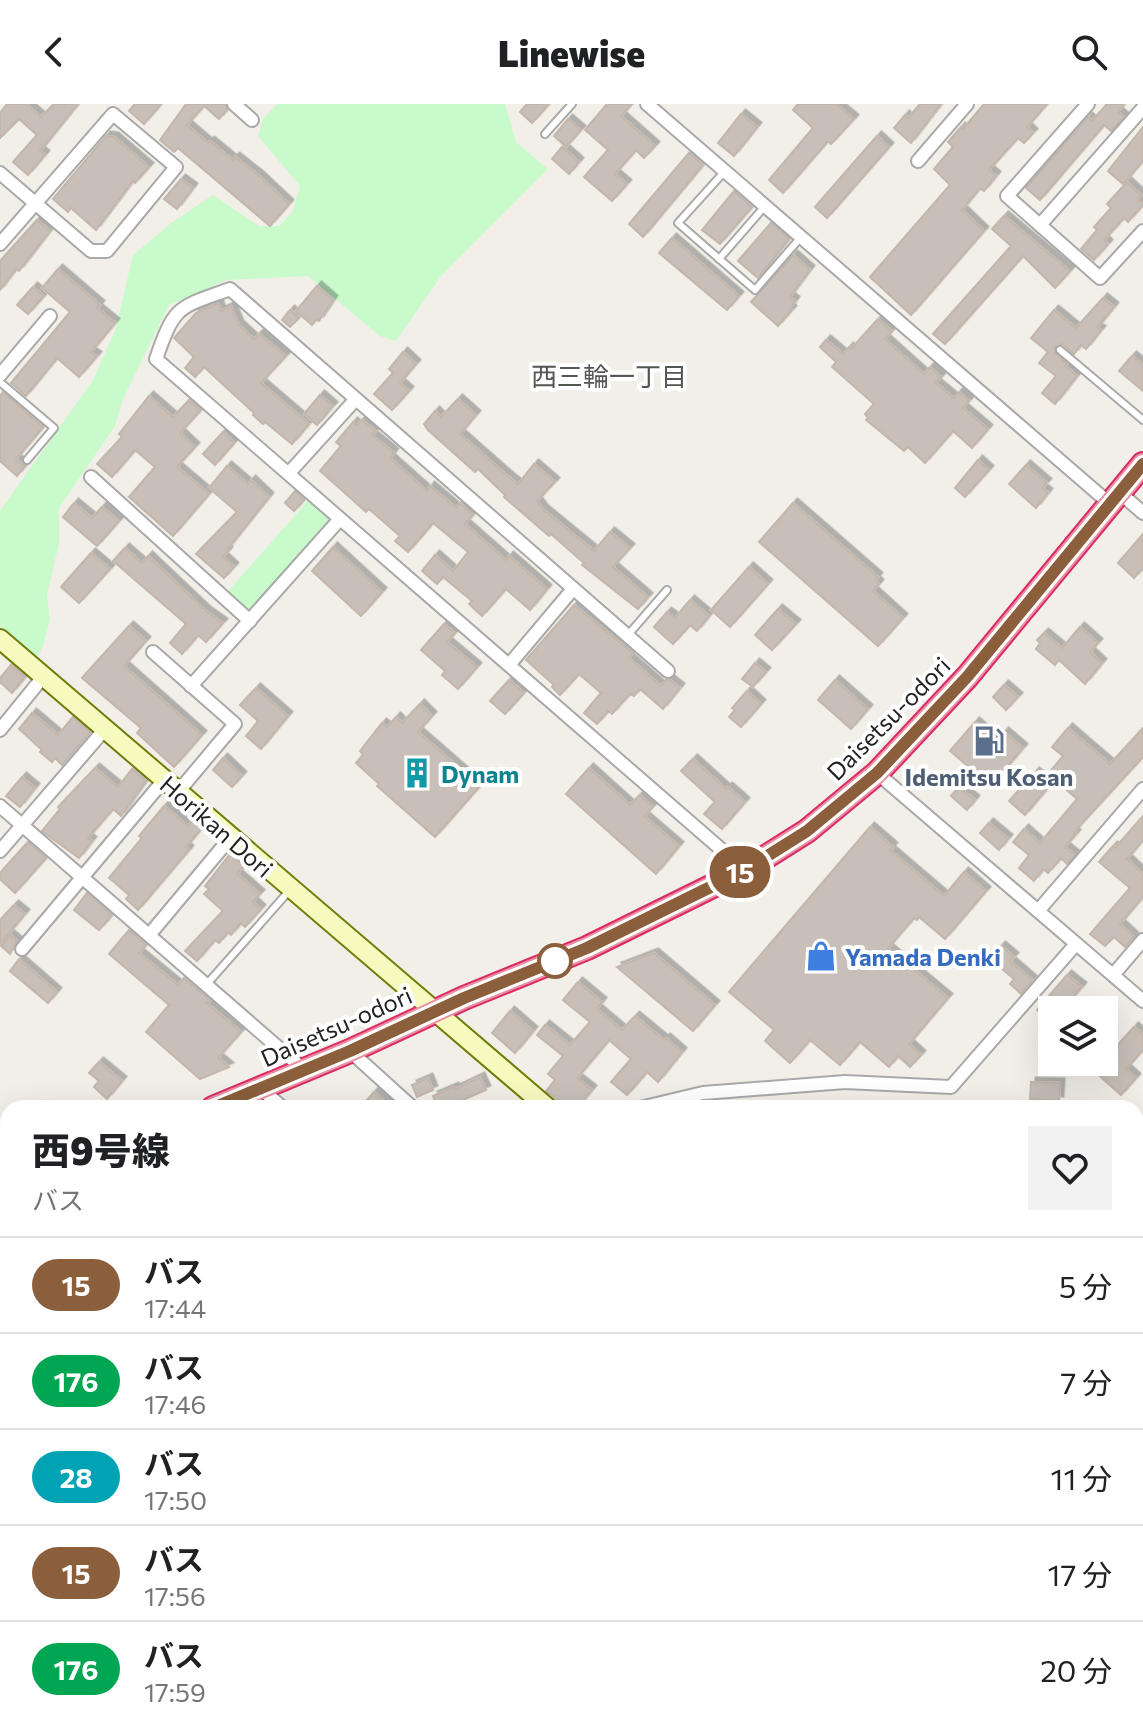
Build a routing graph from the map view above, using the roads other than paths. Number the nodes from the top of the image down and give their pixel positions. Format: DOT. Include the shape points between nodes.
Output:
graph roads {
  1 [pos="234,104"];
  2 [pos="572,104"];
  3 [pos="647,104"];
  4 [pos="967,104"];
  5 [pos="1088,104"];
  6 [pos="1143,108"];
  7 [pos="252,120"];
  8 [pos="545,134"];
  9 [pos="918,161"];
  10 [pos="725,171"];
  11 [pos="0,173"];
  12 [pos="35,203"];
  13 [pos="765,206"];
  14 [pos="1040,225"];
  15 [pos="1143,231"];
  16 [pos="801,237"];
  17 [pos="0,244"];
  18 [pos="719,259"];
  19 [pos="50,316"];
  20 [pos="1060,350"];
  21 [pos="0,375"];
  22 [pos="0,382"];
  23 [pos="355,400"];
  24 [pos="1143,420"];
  25 [pos="27,460"];
  26 [pos="1143,464"];
  27 [pos="289,473"];
  28 [pos="91,477"];
  29 [pos="1114,498"];
  30 [pos="1143,513"];
  31 [pos="340,519"];
  32 [pos="573,589"];
  33 [pos="667,590"];
  34 [pos="250,621"];
  35 [pos="627,636"];
  36 [pos="0,639"];
  37 [pos="153,652"];
  38 [pos="509,665"];
  39 [pos="668,671"];
  40 [pos="43,677"];
  41 [pos="191,686"];
  42 [pos="105,729"];
  43 [pos="0,730"];
  44 [pos="877,773"];
  45 [pos="171,786"];
  46 [pos="1143,789"];
  47 [pos="0,806"];
  48 [pos="22,825"];
  49 [pos="231,837"];
  50 [pos="0,851"];
  51 [pos="745,870"];
  52 [pos="82,876"];
  53 [pos="291,888"];
  54 [pos="1038,911"];
  55 [pos="150,934"];
  56 [pos="1143,940"];
  57 [pos="1076,944"];
  58 [pos="22,949"];
  59 [pos="1113,975"];
  60 [pos="207,984"];
  61 [pos="1143,1001"];
  62 [pos="434,1012"];
  63 [pos="350,1051"];
  64 [pos="303,1069"];
  65 [pos="260,1088"];
  66 [pos="232,1100"];
  67 [pos="274,1100"];
  68 [pos="404,1100"];
  69 [pos="538,1100"];
  70 [pos="674,1100"];
  1 -- 7 [label="street"];
  2 -- 8 [label="lane"];
  3 -- 10 [label="street"];
  4 -- 9 [label="street"];
  5 -- 14 [label="street" via="1007,196"];
  6 -- 14 [label="street"];
  10 -- 13 [label="street"];
  10 -- 18 [label="lane" via="678,223"];
  11 -- 12 [label="street"];
  12 -- 12 [label="street" via="113,114 176,167 107,251 91,251"];
  12 -- 17 [label="street"];
  13 -- 16 [label="street"];
  13 -- 18 [label="lane"];
  14 -- 15 [label="street" via="1100,278"];
  16 -- 18 [label="lane" via="755,290"];
  16 -- 29 [label="street"];
  19 -- 21 [label="street"];
  20 -- 24 [label="lane"];
  22 -- 25 [label="lane" via="54,428"];
  23 -- 27 [label="street"];
  23 -- 27 [label="street" via="230,289 183,306 169,323 156,359"];
  23 -- 32 [label="street"];
  26 -- 29 [label="highway, Daisetsu-odori"];
  27 -- 31 [label="street"];
  28 -- 34 [label="street"];
  29 -- 30 [label="street"];
  29 -- 44 [label="highway, Daisetsu-odori" via="967,677"];
  31 -- 34 [label="street"];
  31 -- 38 [label="street"];
  32 -- 35 [label="street"];
  32 -- 38 [label="street"];
  33 -- 35 [label="lane"];
  34 -- 41 [label="street"];
  35 -- 39 [label="street"];
  36 -- 40 [label="street, Horikan Dori"];
  37 -- 41 [label="street"];
  38 -- 51 [label="street"];
  40 -- 42 [label="street, Horikan Dori"];
  40 -- 43 [label="street"];
  41 -- 45 [label="street" via="235,724"];
  42 -- 45 [label="street, Horikan Dori"];
  42 -- 48 [label="street"];
  44 -- 51 [label="highway, Daisetsu-odori" via="807,831"];
  44 -- 54 [label="street"];
  45 -- 49 [label="street, Horikan Dori"];
  45 -- 52 [label="street"];
  46 -- 54 [label="street"];
  47 -- 48 [label="street"];
  48 -- 50 [label="street"];
  48 -- 52 [label="street"];
  49 -- 53 [label="street, Horikan Dori"];
  49 -- 55 [label="street"];
  51 -- 62 [label="highway, Daisetsu-odori" via="587,948"];
  52 -- 55 [label="street"];
  52 -- 58 [label="street"];
  53 -- 60 [label="lane"];
  53 -- 62 [label="street, Horikan Dori"];
  54 -- 57 [label="street"];
  55 -- 60 [label="street"];
  56 -- 59 [label="street"];
  57 -- 59 [label="street"];
  57 -- 70 [label="street" via="951,1087 845,1082"];
  59 -- 61 [label="street"];
  60 -- 64 [label="street"];
  62 -- 63 [label="highway, Daisetsu-odori"];
  62 -- 69 [label="street, Horikan Dori"];
  63 -- 64 [label="highway, Daisetsu-odori"];
  63 -- 68 [label="street"];
  64 -- 65 [label="highway, Daisetsu-odori"];
  65 -- 66 [label="highway, Daisetsu-odori"];
  65 -- 67 [label="street"];
}
